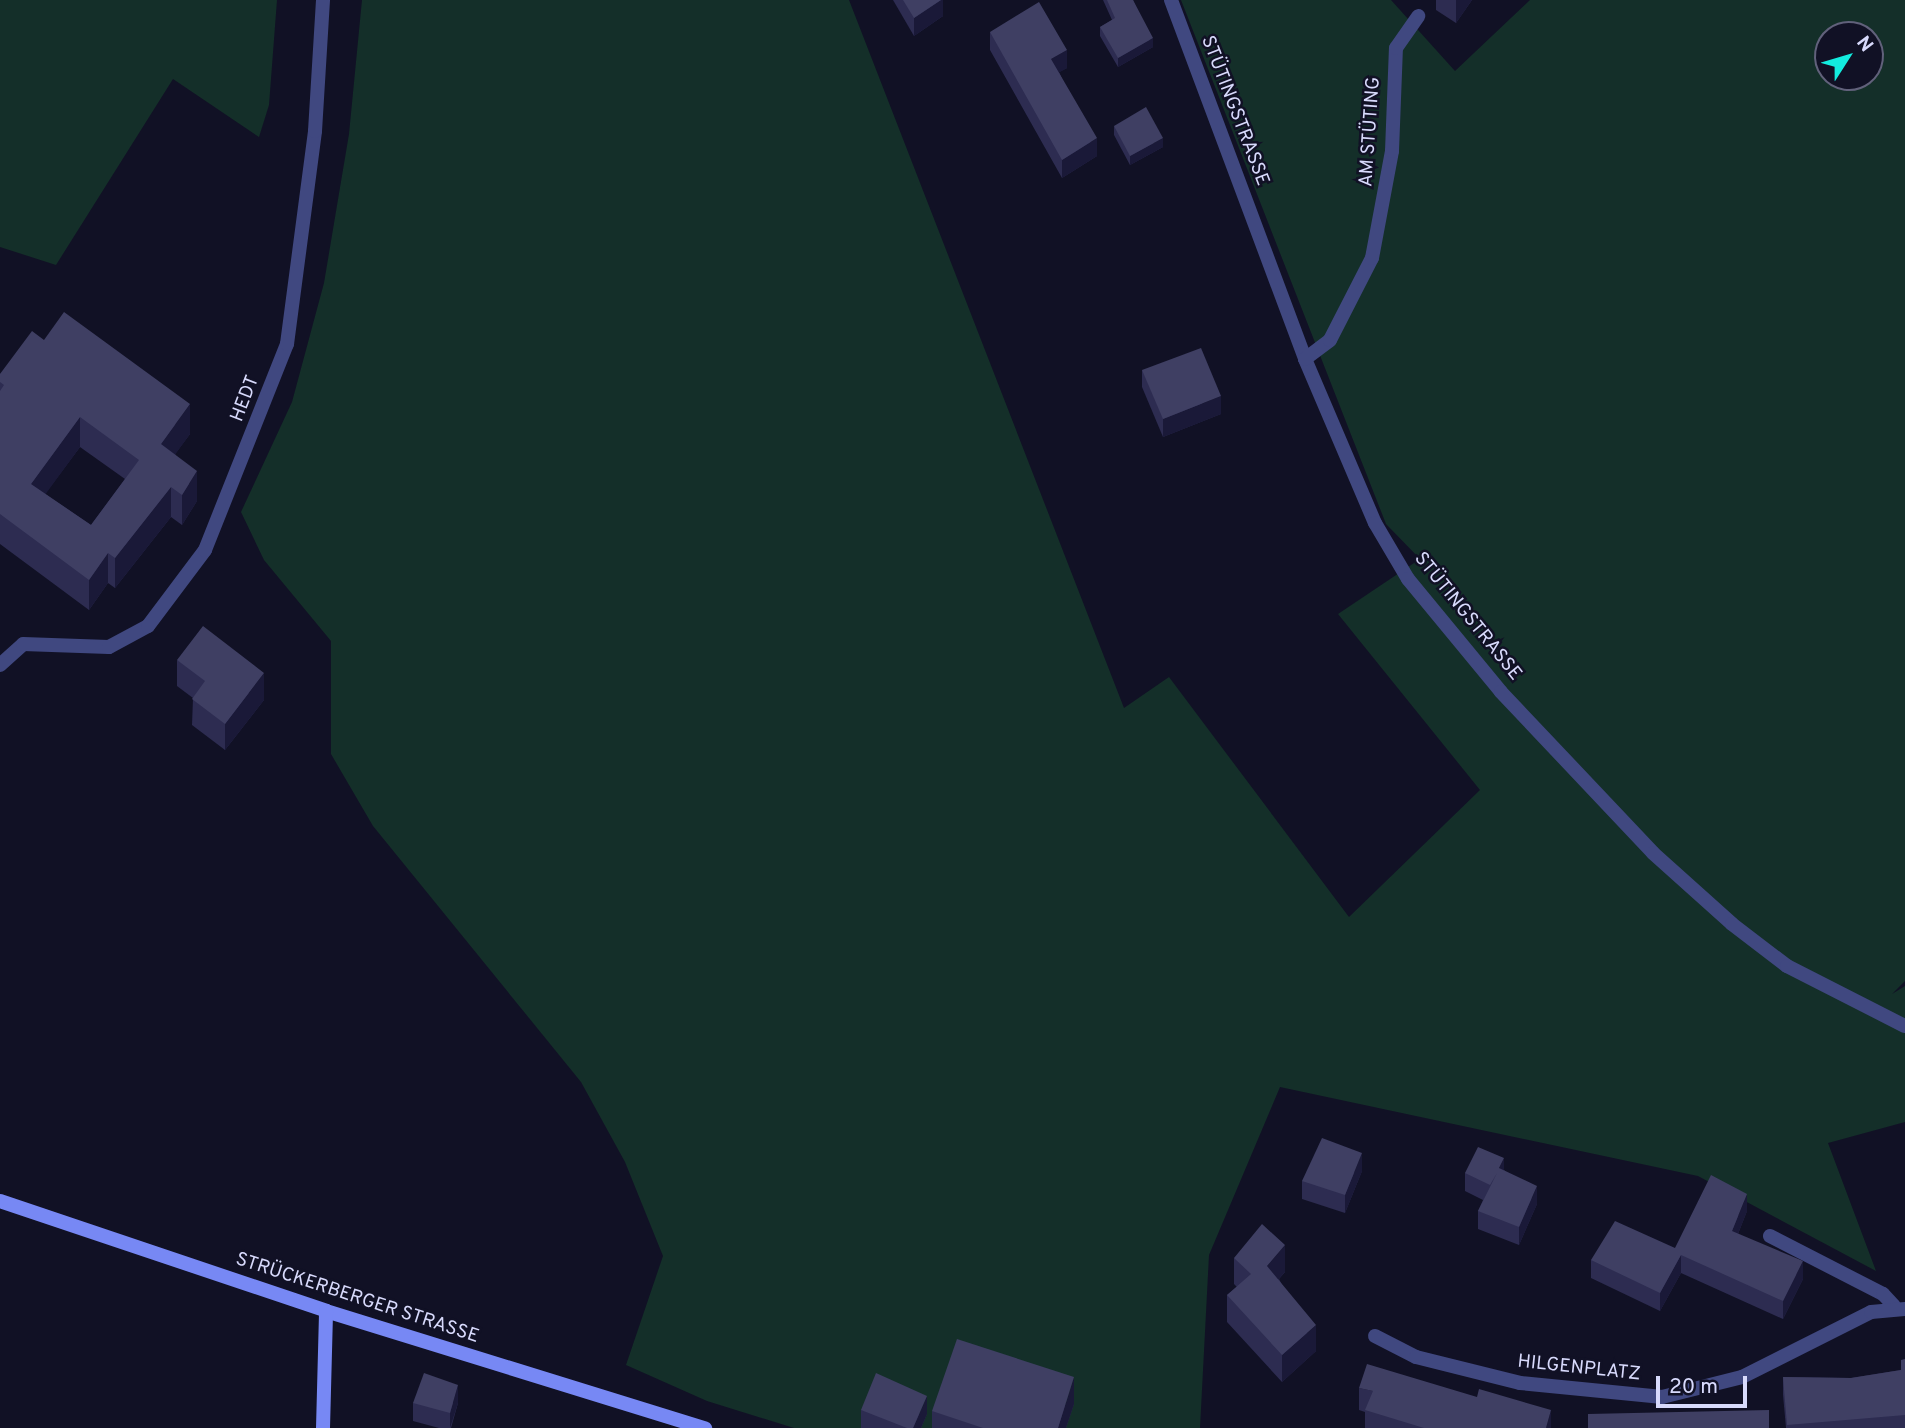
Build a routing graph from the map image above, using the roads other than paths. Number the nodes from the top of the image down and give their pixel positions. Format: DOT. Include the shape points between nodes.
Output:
graph roads {
  1 [pos="323,0"];
  2 [pos="1171,0"];
  3 [pos="1418,16"];
  4 [pos="1305,359"];
  5 [pos="0,665"];
  6 [pos="1905,1026"];
  7 [pos="0,1201"];
  8 [pos="1770,1236"];
  9 [pos="1899,1308"];
  10 [pos="326,1311"];
  11 [pos="1375,1336"];
  12 [pos="323,1428"];
  13 [pos="705,1428"];
  1 -- 5 [label="street, HEDT" via="312,157 287,344 205,550 148,626 109,647 23,644"];
  2 -- 4 [label="street, STÜTINGSTRASSE"];
  3 -- 4 [label="street, AM STÜTING" via="1396,47 1392,151 1372,258 1330,340"];
  4 -- 6 [label="street, STÜTINGSTRASSE" via="1394,556 1501,692 1653,853 1732,924 1787,966"];
  7 -- 10 [label="main road, STRÜCKERBERGER STRASSE"];
  8 -- 9 [label="street, HILGENPLATZ" via="1883,1294"];
  9 -- 11 [label="street, HILGENPLATZ" via="1742,1377 1662,1397 1520,1383 1416,1357"];
  10 -- 12 [label="main road"];
  10 -- 13 [label="main road, STRÜCKERBERGER STRASSE"];
}
